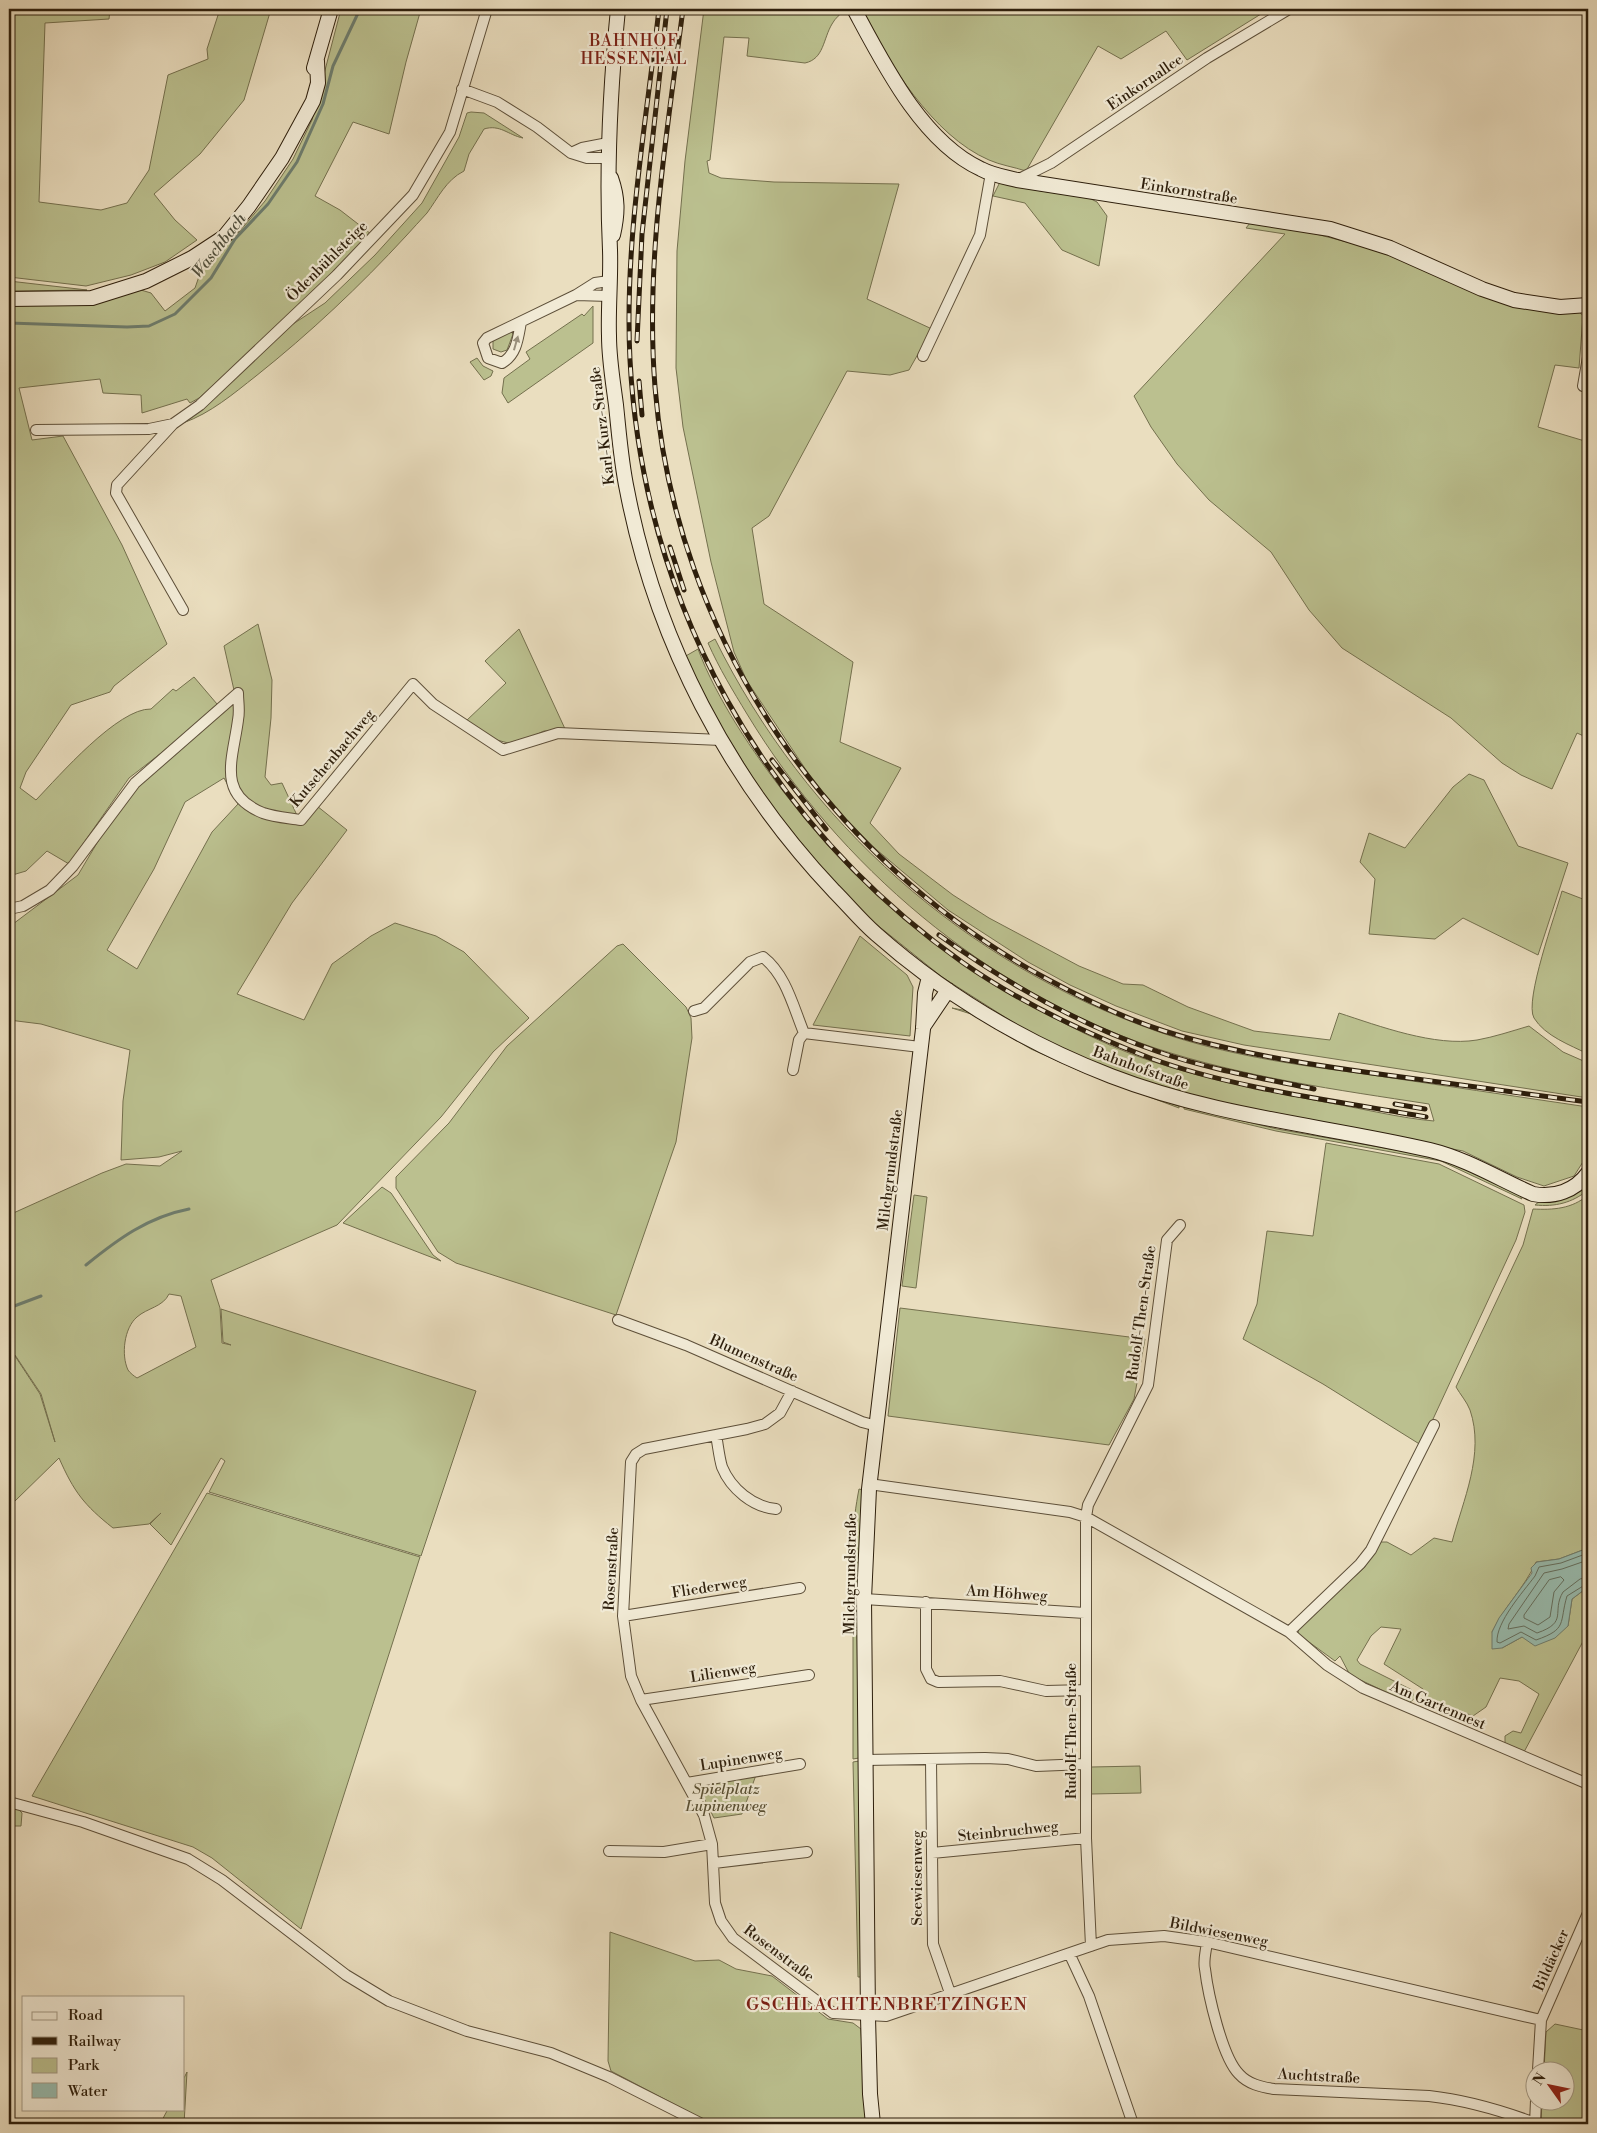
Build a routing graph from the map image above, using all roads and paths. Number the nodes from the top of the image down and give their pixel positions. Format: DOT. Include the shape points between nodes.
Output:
graph roads {
  1 [pos="331,9"];
  2 [pos="487,9"];
  3 [pos="618,9"];
  4 [pos="854,9"];
  5 [pos="1289,9"];
  6 [pos="462,89"];
  7 [pos="608,143"];
  8 [pos="570,153"];
  9 [pos="607,164"];
  10 [pos="992,173"];
  11 [pos="1017,180"];
  12 [pos="609,281"];
  13 [pos="576,295"];
  14 [pos="609,296"];
  15 [pos="9,299"];
  16 [pos="1588,305"];
  17 [pos="521,322"];
  18 [pos="923,356"];
  19 [pos="1588,357"];
  20 [pos="1588,387"];
  21 [pos="173,424"];
  22 [pos="36,430"];
  23 [pos="183,610"];
  24 [pos="721,740"];
  25 [pos="9,909"];
  26 [pos="929,977"];
  27 [pos="948,990"];
  28 [pos="694,1011"];
  29 [pos="923,1027"];
  30 [pos="804,1033"];
  31 [pos="920,1047"];
  32 [pos="793,1070"];
  33 [pos="1588,1174"];
  34 [pos="1180,1225"];
  35 [pos="618,1320"];
  36 [pos="792,1391"];
  37 [pos="1434,1425"];
  38 [pos="877,1426"];
  39 [pos="716,1435"];
  40 [pos="869,1484"];
  41 [pos="776,1509"];
  42 [pos="1086,1517"];
  43 [pos="800,1588"];
  44 [pos="864,1599"];
  45 [pos="926,1602"];
  46 [pos="1085,1613"];
  47 [pos="623,1616"];
  48 [pos="1289,1632"];
  49 [pos="809,1674"];
  50 [pos="1086,1690"];
  51 [pos="641,1700"];
  52 [pos="865,1760"];
  53 [pos="931,1760"];
  54 [pos="800,1764"];
  55 [pos="1086,1764"];
  56 [pos="687,1783"];
  57 [pos="1588,1784"];
  58 [pos="9,1802"];
  59 [pos="1086,1838"];
  60 [pos="712,1844"];
  61 [pos="609,1851"];
  62 [pos="807,1852"];
  63 [pos="932,1853"];
  64 [pos="714,1864"];
  65 [pos="1588,1913"];
  66 [pos="1207,1942"];
  67 [pos="1092,1946"];
  68 [pos="1070,1955"];
  69 [pos="950,1993"];
  70 [pos="868,2017"];
  71 [pos="1541,2020"];
  72 [pos="1539,2060"];
  73 [pos="1536,2110"];
  74 [pos="1535,2123"];
  75 [pos="702,2124"];
  76 [pos="873,2124"];
  77 [pos="1133,2124"];
  1 -- 15 [label="main road" via="302,101 299,123 282,158 224,237 192,258 146,281 92,298"];
  2 -- 6 [label="street, Ödenbühlsteige"];
  3 -- 7 [label="main road, Karl-Kurz-Straße"];
  4 -- 10 [label="main road, Einkornstraße" via="891,78 934,133 964,160"];
  5 -- 11 [label="street, Einkornallee" via="1207,58 1052,163"];
  6 -- 8 [label="street" via="496,102 537,127"];
  6 -- 21 [label="street, Ödenbühlsteige" via="450,132 413,195 337,275 200,405"];
  7 -- 8 [label="street"];
  7 -- 9 [label="main road, Karl-Kurz-Straße"];
  8 -- 9 [label="street"];
  9 -- 12 [label="main road, Karl-Kurz-Straße"];
  10 -- 11 [label="main road, Einkornstraße"];
  10 -- 18 [label="street" via="980,235"];
  11 -- 16 [label="main road, Einkornstraße" via="1330,229 1390,248 1514,300 1560,307"];
  12 -- 13 [label="street" via="595,283"];
  12 -- 14 [label="main road, Karl-Kurz-Straße"];
  13 -- 14 [label="street"];
  13 -- 17 [label="street"];
  14 -- 24 [label="main road, Karl-Kurz-Straße" via="609,342 622,463 640,550 666,629"];
  19 -- 20 [label="street" via="1584,386"];
  21 -- 22 [label="street, Ödenbühlsteige" via="149,429"];
  21 -- 23 [label="street, Ödenbühlsteige" via="117,485 116,493"];
  24 -- 25 [label="street, Kutschenbachweg" via="558,733 503,750 433,704 413,684 301,820 264,814 246,804 233,789 229,772 239,718 238,693 135,783 73,866 50,890 24,906"];
  24 -- 26 [label="main road, Bahnhofstraße" via="760,802 821,876 874,933"];
  26 -- 27 [label="main road, Bahnhofstraße"];
  26 -- 29 [label="main road, Milchgrundstraße"];
  27 -- 29 [label="main road, Milchgrundstraße"];
  27 -- 33 [label="main road, Bahnhofstraße" via="1024,1037 1076,1062 1183,1101 1430,1150 1464,1161 1533,1194 1563,1192"];
  28 -- 30 [label="street" via="704,1008 750,962 763,957 773,965 785,985"];
  29 -- 31 [label="main road, Milchgrundstraße"];
  30 -- 31 [label="street"];
  30 -- 32 [label="street" via="799,1040"];
  31 -- 38 [label="main road, Milchgrundstraße"];
  34 -- 42 [label="street, Rudolf-Then-Straße" via="1167,1240 1148,1385 1088,1505"];
  35 -- 36 [label="street, Blumenstraße" via="686,1345"];
  36 -- 38 [label="street, Blumenstraße"];
  36 -- 39 [label="street, Rosenstraße" via="780,1412 765,1424"];
  37 -- 48 [label="street" via="1371,1550"];
  38 -- 40 [label="main road, Milchgrundstraße"];
  39 -- 41 [label="street" via="722,1467 734,1486 748,1500"];
  39 -- 47 [label="street, Rosenstraße" via="644,1449 631,1462"];
  40 -- 42 [label="street" via="1070,1512"];
  40 -- 44 [label="main road, Milchgrundstraße"];
  42 -- 46 [label="street, Rudolf-Then-Straße"];
  42 -- 48 [label="street, Am Gartennest"];
  43 -- 47 [label="street, Fliederweg"];
  44 -- 45 [label="street, Am Höhweg"];
  44 -- 52 [label="main road, Milchgrundstraße"];
  45 -- 46 [label="street, Am Höhweg"];
  45 -- 50 [label="street" via="926,1669 930,1678 938,1682 1000,1682 1046,1691"];
  46 -- 50 [label="street, Rudolf-Then-Straße"];
  47 -- 51 [label="street, Rosenstraße" via="631,1676"];
  48 -- 57 [label="street, Am Gartennest" via="1327,1666 1363,1688"];
  49 -- 51 [label="street, Lilienweg"];
  50 -- 55 [label="street, Rudolf-Then-Straße"];
  51 -- 56 [label="street, Rosenstraße"];
  52 -- 53 [label="street"];
  52 -- 70 [label="main road, Milchgrundstraße"];
  53 -- 55 [label="street" via="1008,1759 1036,1766"];
  53 -- 63 [label="street, Seewiesenweg"];
  54 -- 56 [label="street, Lupinenweg"];
  55 -- 59 [label="street, Rudolf-Then-Straße"];
  56 -- 60 [label="street, Rosenstraße" via="704,1815"];
  58 -- 75 [label="street" via="83,1822 188,1859 216,1876 346,1975 389,2001 467,2031 551,2053 609,2077"];
  59 -- 63 [label="street, Steinbruchweg"];
  59 -- 67 [label="street, Rudolf-Then-Straße"];
  60 -- 61 [label="street" via="664,1852"];
  60 -- 64 [label="street, Rosenstraße"];
  62 -- 64 [label="street"];
  63 -- 69 [label="street, Seewiesenweg" via="933,1944"];
  64 -- 70 [label="street, Rosenstraße" via="715,1903 733,1938 833,2013"];
  65 -- 71 [label="street, Bildäcker"];
  66 -- 67 [label="street, Bildwiesenweg" via="1164,1936 1108,1940"];
  66 -- 71 [label="street, Bildwiesenweg"];
  66 -- 74 [label="street, Auchtstraße" via="1204,1967 1216,2020 1230,2061 1239,2075 1247,2080 1258,2086 1280,2089 1454,2099 1492,2107"];
  67 -- 68 [label="street, Bildwiesenweg"];
  68 -- 69 [label="street, Bildwiesenweg"];
  68 -- 77 [label="street" via="1090,1996"];
  69 -- 70 [label="street, Bildwiesenweg" via="886,2016"];
  70 -- 76 [label="main road, Milchgrundstraße"];
  71 -- 72 [label="street"];
  73 -- 74 [label="street"];
}
